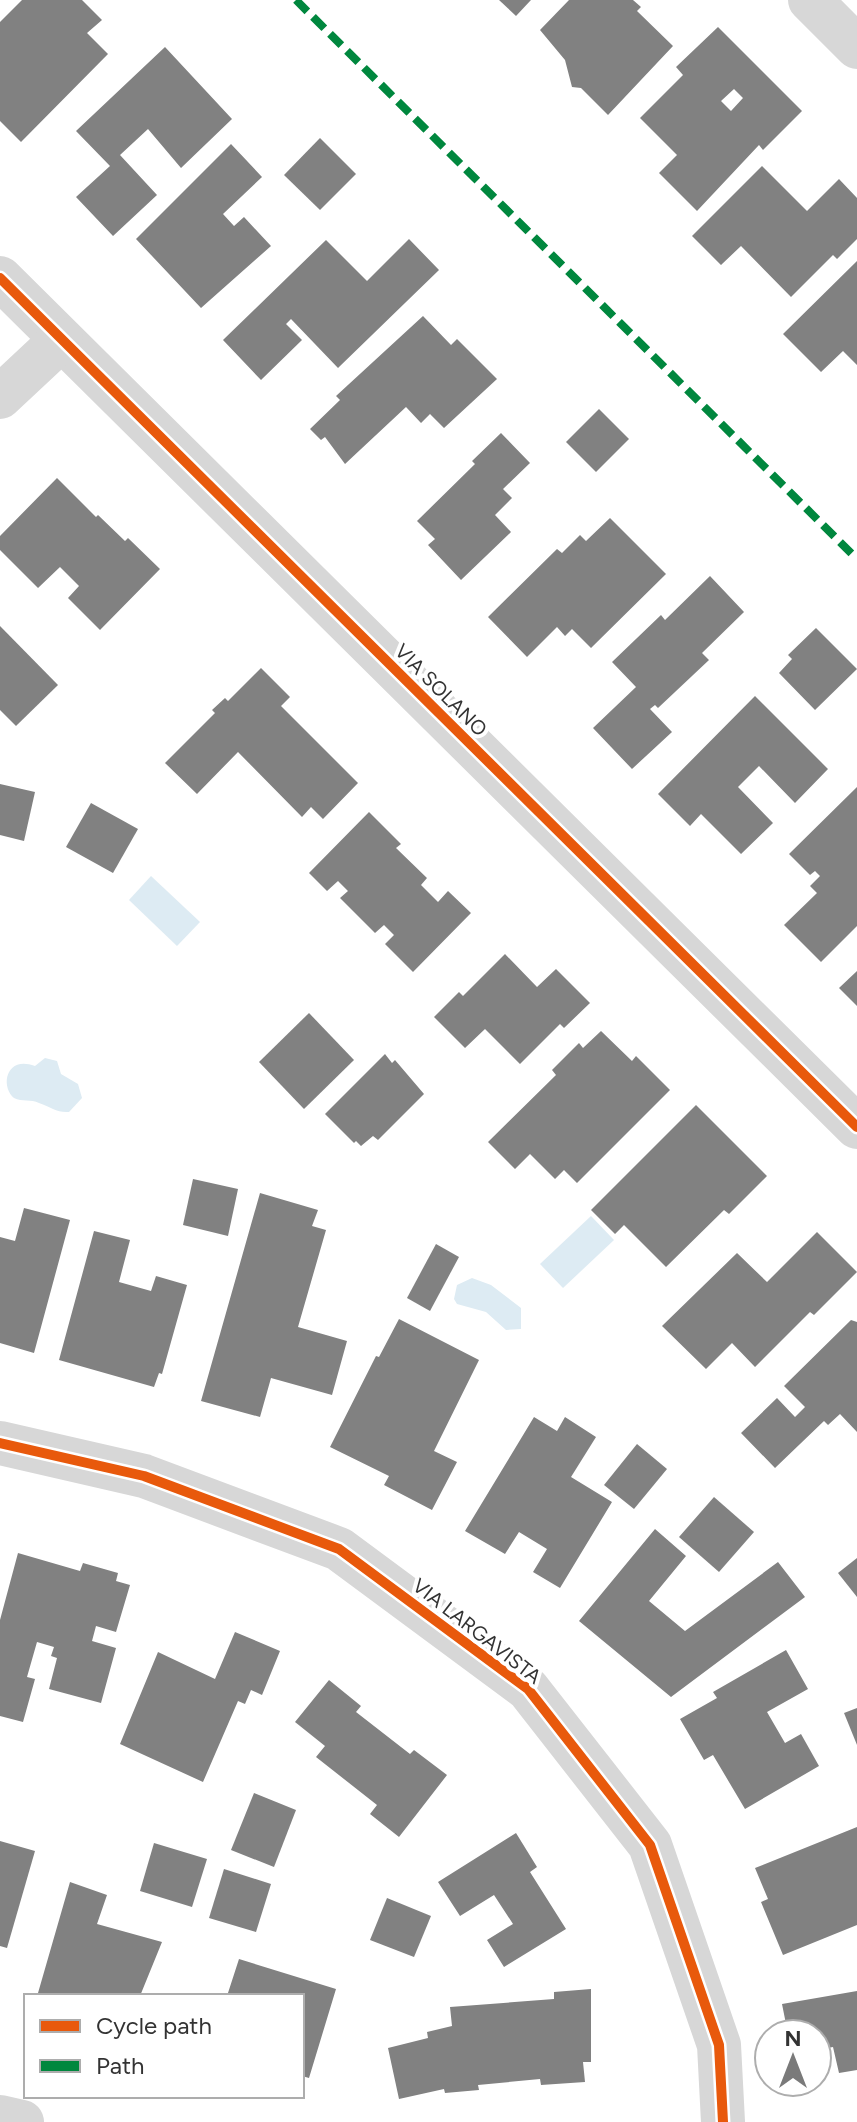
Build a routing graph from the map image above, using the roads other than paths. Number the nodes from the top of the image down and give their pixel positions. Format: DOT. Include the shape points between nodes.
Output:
graph roads {
  1 [pos="810,0"];
  2 [pos="857,47"];
  3 [pos="0,278"];
  4 [pos="61,340"];
  5 [pos="0,397"];
  6 [pos="857,1127"];
  7 [pos="0,1443"];
  8 [pos="0,2117"];
  9 [pos="22,2122"];
  10 [pos="723,2122"];
  1 -- 2 [label="street"];
  3 -- 4 [label="street, VIA SOLANO"];
  4 -- 5 [label="street"];
  4 -- 6 [label="street, VIA SOLANO"];
  7 -- 10 [label="street, VIA LARGAVISTA" via="144,1476 339,1549 528,1689 650,1845 719,2045"];
  8 -- 9 [label="street"];
}
